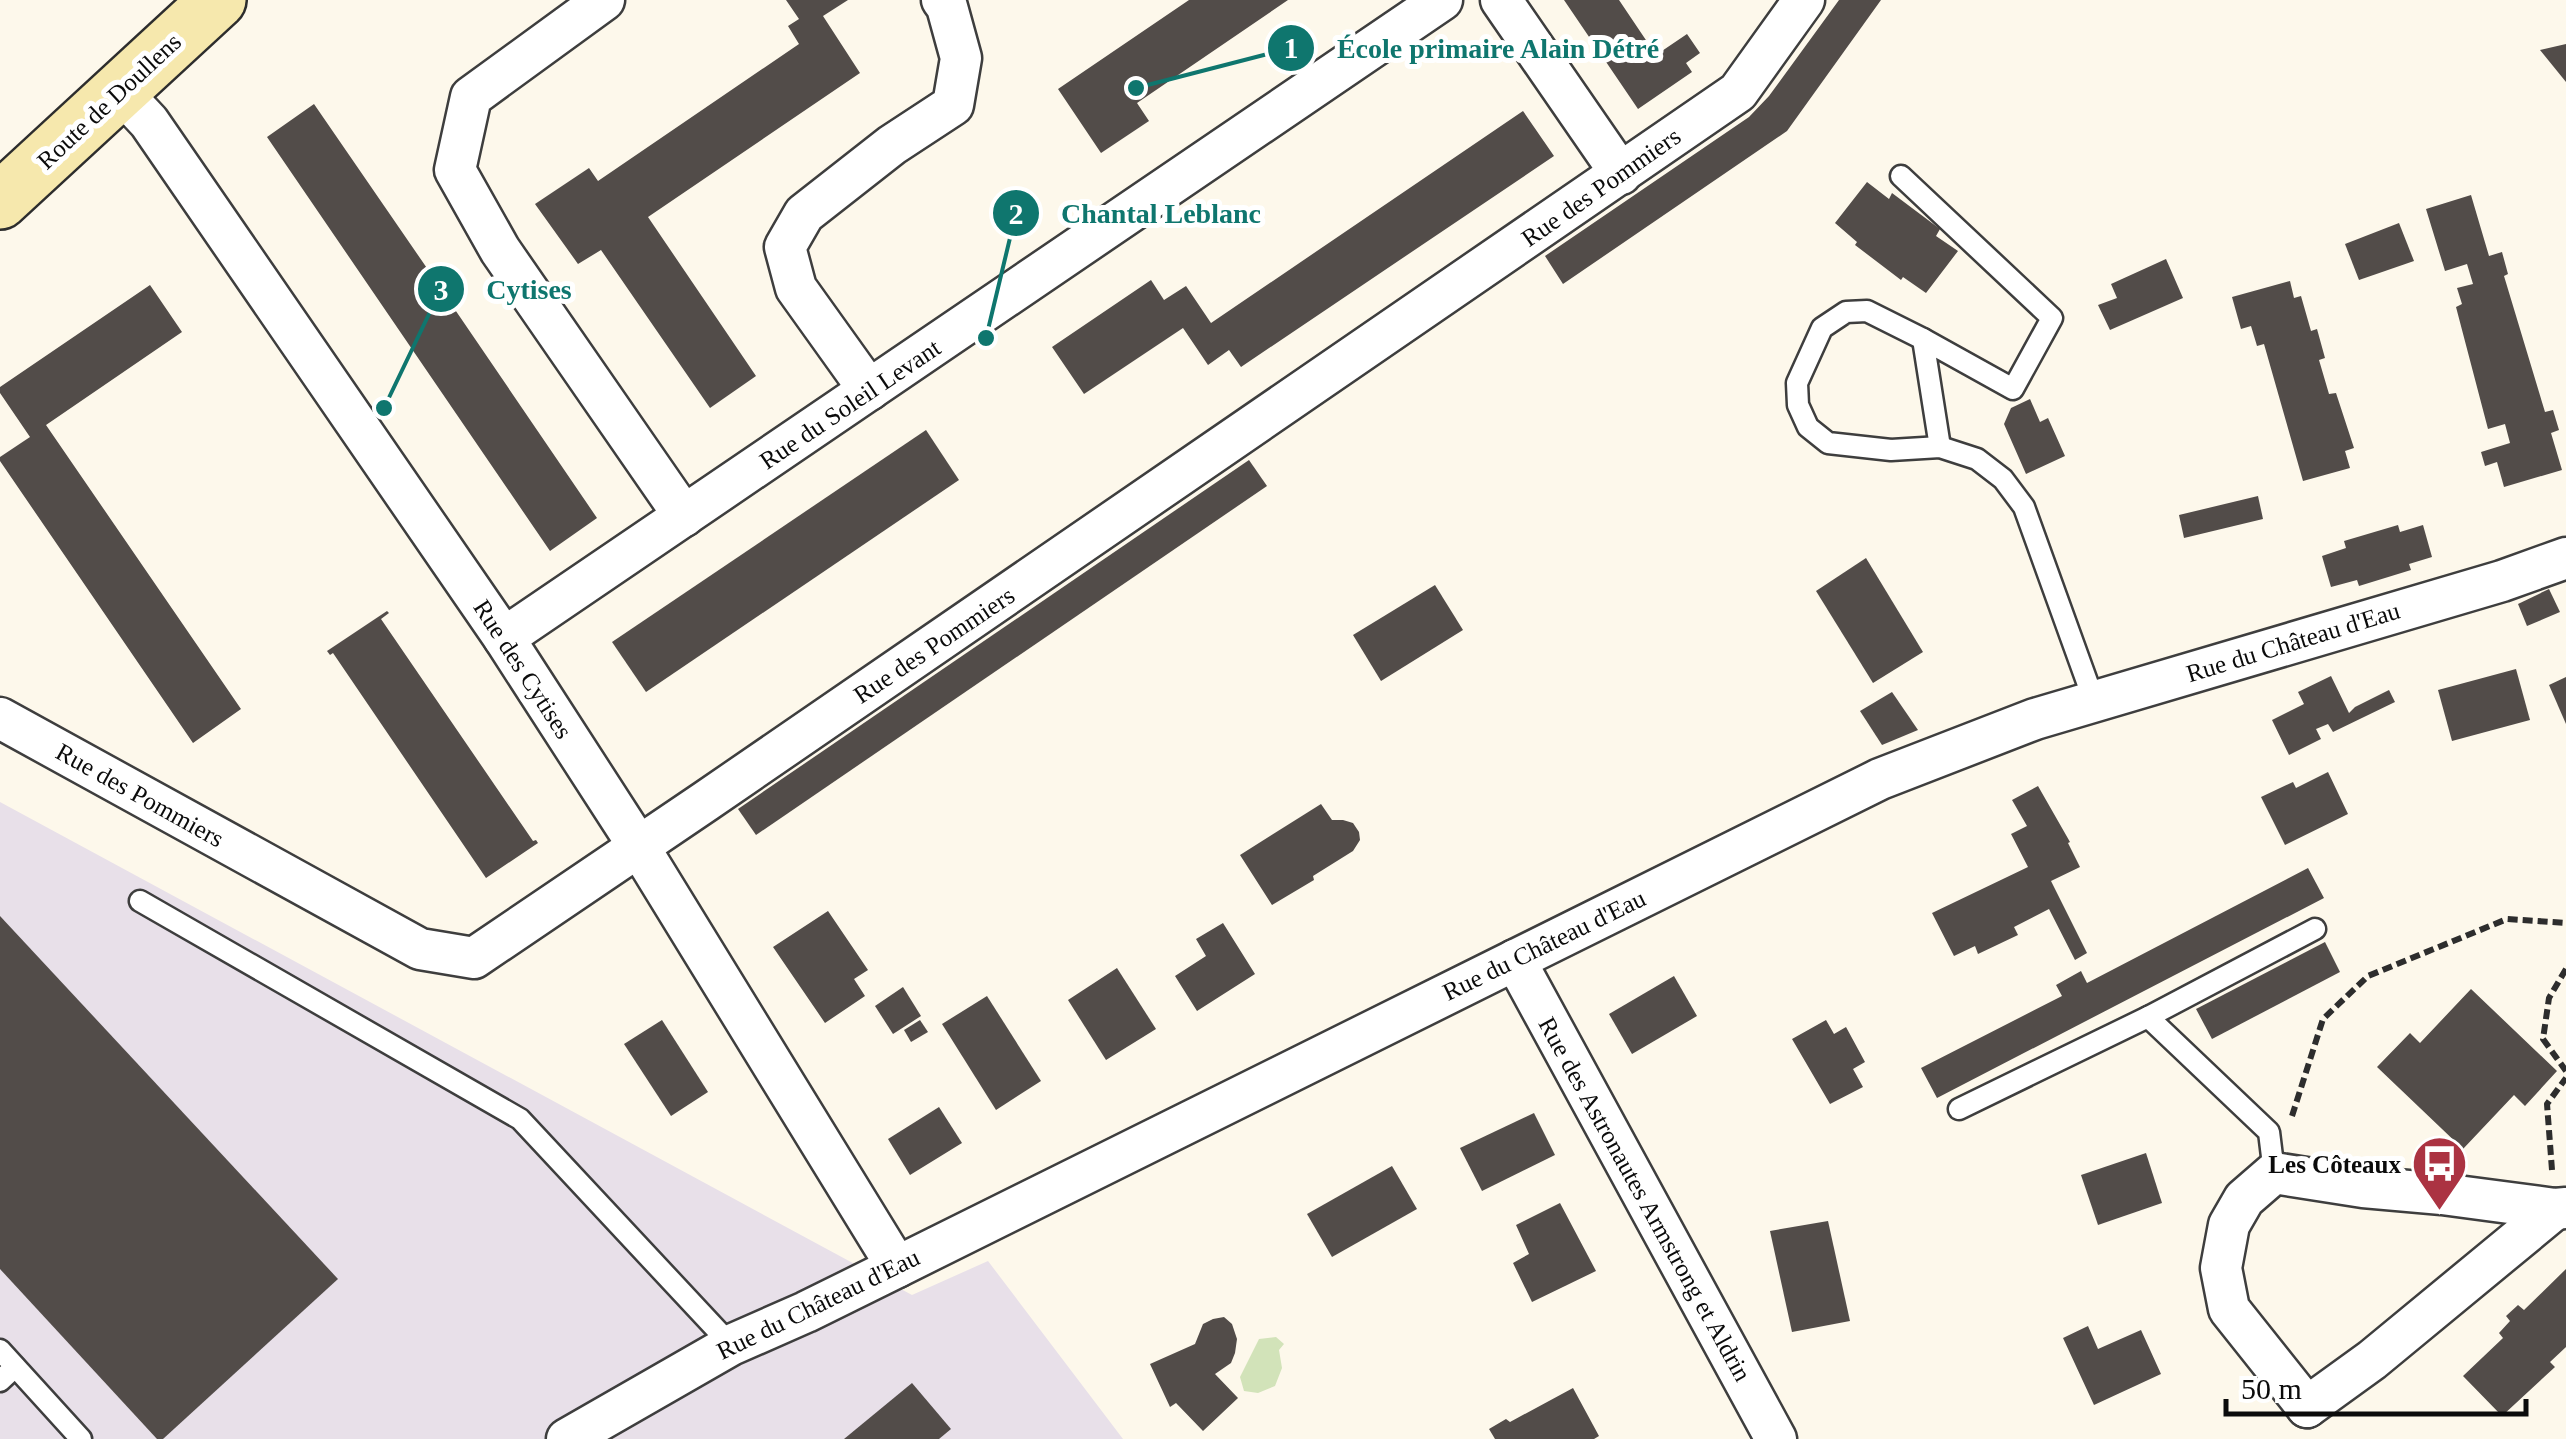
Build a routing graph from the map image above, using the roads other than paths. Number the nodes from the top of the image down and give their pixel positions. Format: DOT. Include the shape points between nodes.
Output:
graph roads {
  1 [pos="218,0"];
  2 [pos="604,0"];
  3 [pos="942,0"];
  4 [pos="1442,0"];
  5 [pos="1501,0"];
  6 [pos="1804,0"];
  7 [pos="120,91"];
  8 [pos="1621,174"];
  9 [pos="1901,176"];
  10 [pos="0,202"];
  11 [pos="1923,339"];
  12 [pos="868,390"];
  13 [pos="1940,447"];
  14 [pos="684,516"];
  15 [pos="2566,558"];
  16 [pos="504,638"];
  17 [pos="2094,702"];
  18 [pos="0,718"];
  19 [pos="639,848"];
  20 [pos="140,901"];
  21 [pos="2315,929"];
  22 [pos="1515,960"];
  23 [pos="2148,1017"];
  24 [pos="1959,1109"];
  25 [pos="2274,1174"];
  26 [pos="2560,1208"];
  27 [pos="897,1267"];
  28 [pos="731,1344"];
  29 [pos="0,1350"];
  30 [pos="8,1374"];
  31 [pos="2305,1423"];
  32 [pos="1771,1437"];
  33 [pos="81,1439"];
  34 [pos="567,1439"];
  1 -- 7 [label="street, Route de Doullens"];
  2 -- 14 [label="street" via="471,97 454,170 500,250"];
  3 -- 12 [label="street" via="961,58 953,104 804,214 785,247 796,288"];
  4 -- 12 [label="street, Rue du Soleil Levant"];
  5 -- 8 [label="street"];
  6 -- 8 [label="street, Rue des Pommiers" via="1738,92"];
  7 -- 10 [label="street, Route de Doullens"];
  7 -- 16 [label="street, Rue des Cytises" via="149,122"];
  8 -- 19 [label="street, Rue des Pommiers"];
  9 -- 11 [label="lane" via="2052,318 2014,389"];
  11 -- 13 [label="lane"];
  11 -- 13 [label="lane" via="1867,310 1846,312 1822,328 1796,384 1798,405 1808,428 1828,443"];
  12 -- 14 [label="street, Rue du Soleil Levant"];
  13 -- 17 [label="lane" via="1977,459 2024,507"];
  14 -- 16 [label="street, Rue du Soleil Levant"];
  15 -- 17 [label="street, Rue du Château d'Eau"];
  16 -- 19 [label="street, Rue des Cytises"];
  17 -- 22 [label="street, Rue du Château d'Eau" via="1880,778"];
  18 -- 19 [label="street, Rue des Pommiers" via="420,949 474,958"];
  19 -- 27 [label="street, Rue des Cytises"];
  20 -- 28 [label="lane" via="520,1118"];
  21 -- 23 [label="lane"];
  22 -- 27 [label="street, Rue du Château d'Eau"];
  22 -- 32 [label="street, Rue des Astronautes Armstrong et Aldrin"];
  23 -- 24 [label="lane"];
  23 -- 25 [label="lane" via="2269,1132"];
  25 -- 26 [label="street"];
  25 -- 31 [label="street" via="2244,1199 2228,1226 2220,1268 2228,1309"];
  26 -- 31 [label="street"];
  27 -- 28 [label="street, Rue du Château d'Eau"];
  28 -- 34 [label="street, Rue du Château d'Eau"];
  29 -- 30 [label="lane"];
  30 -- 33 [label="lane"];
}
